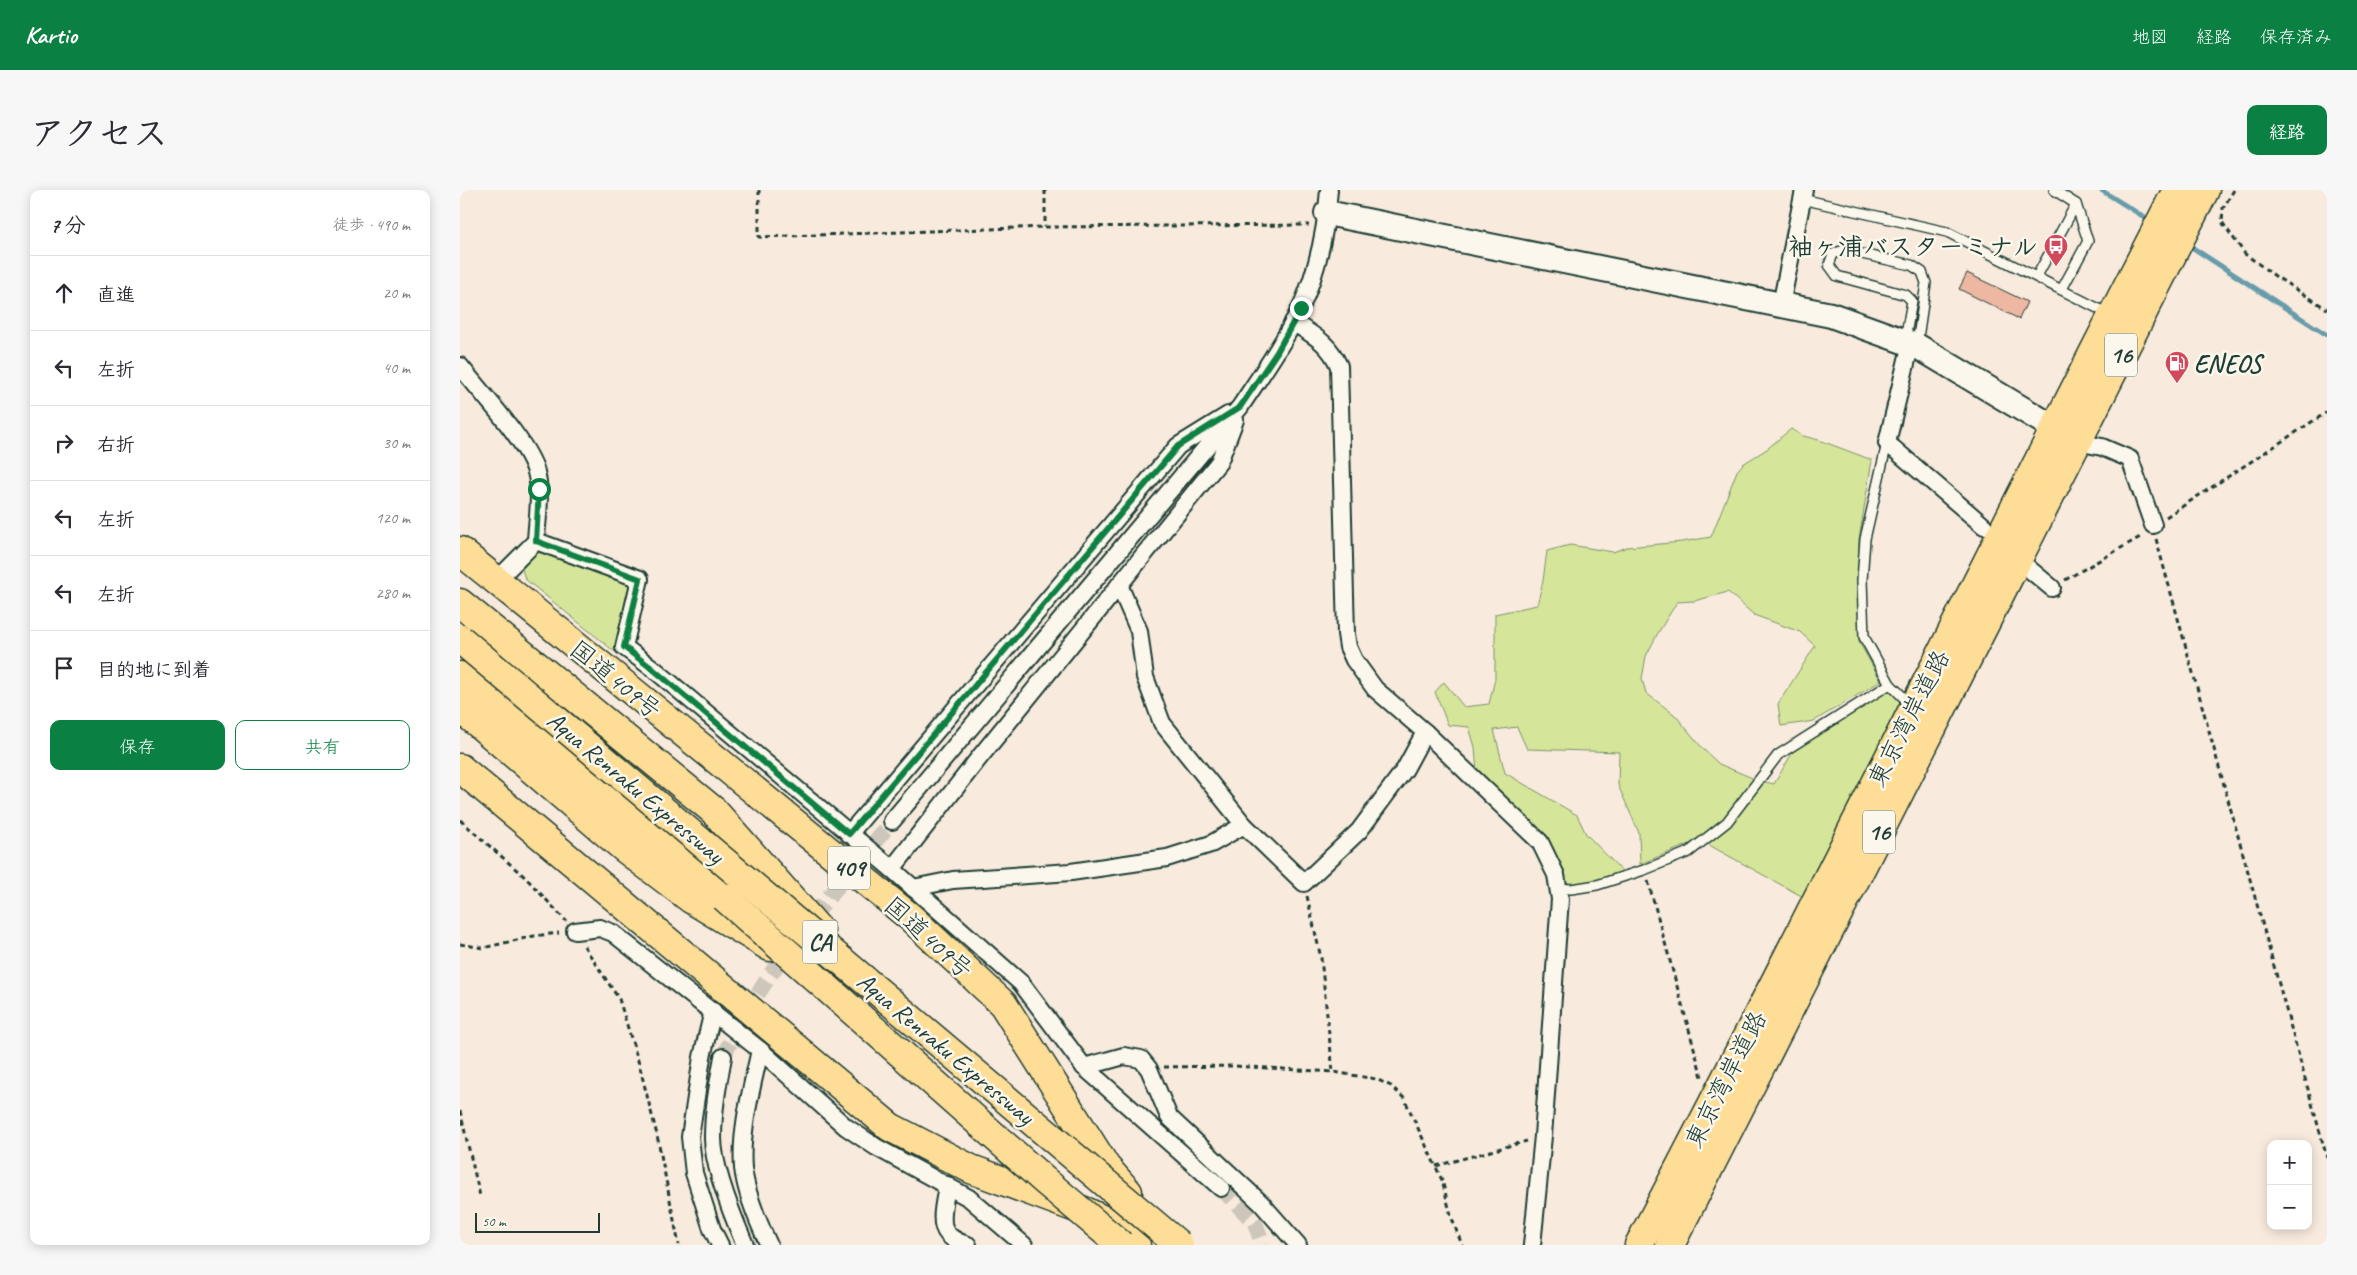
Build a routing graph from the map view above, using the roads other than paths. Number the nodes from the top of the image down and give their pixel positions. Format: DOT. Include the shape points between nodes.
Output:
graph roads {
  1 [pos="1329,190"];
  2 [pos="2054,190"];
  3 [pos="2177,190"];
  4 [pos="2205,190"];
  5 [pos="1803,194"];
  6 [pos="2076,204"];
  7 [pos="1326,219"];
  8 [pos="2037,276"];
  9 [pos="2062,289"];
  10 [pos="1781,305"];
  11 [pos="2112,315"];
  12 [pos="1293,322"];
  13 [pos="1911,343"];
  14 [pos="460,366"];
  15 [pos="1240,407"];
  16 [pos="2053,428"];
  17 [pos="2077,442"];
  18 [pos="1887,443"];
  19 [pos="2153,525"];
  20 [pos="1984,526"];
  21 [pos="536,541"];
  22 [pos="460,551"];
  23 [pos="2028,568"];
  24 [pos="496,581"];
  25 [pos="1120,585"];
  26 [pos="2052,588"];
  27 [pos="460,603"];
  28 [pos="460,639"];
  29 [pos="460,676"];
  30 [pos="1890,684"];
  31 [pos="1915,704"];
  32 [pos="460,708"];
  33 [pos="1425,732"];
  34 [pos="460,768"];
  35 [pos="892,821"];
  36 [pos="1244,825"];
  37 [pos="849,834"];
  38 [pos="892,869"];
  39 [pos="912,888"];
  40 [pos="1558,888"];
  41 [pos="575,931"];
  42 [pos="713,1011"];
  43 [pos="760,1050"];
  44 [pos="723,1057"];
  45 [pos="1084,1067"];
  46 [pos="947,1185"];
  47 [pos="1221,1188"];
  48 [pos="1118,1235"];
  49 [pos="720,1245"];
  50 [pos="745,1245"];
  51 [pos="769,1245"];
  52 [pos="968,1245"];
  53 [pos="1024,1245"];
  54 [pos="1136,1245"];
  55 [pos="1175,1245"];
  56 [pos="1179,1245"];
  57 [pos="1298,1245"];
  58 [pos="1532,1245"];
  59 [pos="1639,1245"];
  60 [pos="1670,1245"];
  1 -- 7 [label="street"];
  2 -- 6 [label="lane"];
  3 -- 11 [label="highway, 東京湾岸道路 / 16"];
  4 -- 17 [label="highway, 東京湾岸道路 / 16"];
  5 -- 8 [label="lane" via="1947,232"];
  5 -- 10 [label="street"];
  6 -- 8 [label="lane"];
  6 -- 9 [label="lane" via="2088,241"];
  7 -- 10 [label="street"];
  7 -- 12 [label="street" via="1316,262"];
  8 -- 9 [label="lane"];
  9 -- 11 [label="lane"];
  10 -- 13 [label="street" via="1831,315"];
  11 -- 16 [label="highway, 東京湾岸道路 / 16"];
  12 -- 15 [label="street"];
  12 -- 33 [label="street" via="1332,350 1338,366 1348,647 1376,690"];
  13 -- 13 [label="lane" via="1912,302 1906,295 1836,276 1829,265 1833,254 1844,250 1911,266 1922,272 1925,290"];
  13 -- 16 [label="street"];
  13 -- 18 [label="street"];
  14 -- 21 [label="street" via="526,449 536,472 539,489"];
  15 -- 25 [label="street" via="1219,462"];
  15 -- 35 [label="street"];
  15 -- 37 [label="street" via="1178,446"];
  16 -- 17 [label="street"];
  16 -- 31 [label="highway, 東京湾岸道路 / 16"];
  17 -- 19 [label="street" via="2102,447 2130,459"];
  17 -- 60 [label="highway, 東京湾岸道路 / 16"];
  18 -- 20 [label="street"];
  18 -- 30 [label="lane" via="1865,539 1862,580 1864,637"];
  21 -- 24 [label="street"];
  21 -- 37 [label="street" via="640,579 624,647"];
  22 -- 24 [label="highway, 国道409号 / 409"];
  23 -- 26 [label="street"];
  24 -- 55 [label="highway, 国道409号 / 409" via="910,917 1004,1004 1106,1166"];
  25 -- 36 [label="street" via="1139,631 1146,677 1162,723"];
  25 -- 38 [label="street"];
  27 -- 55 [label="highway" via="714,811 820,932 1076,1164"];
  28 -- 56 [label="highway, Aqua Renraku Expressway / CA, bridge"];
  29 -- 48 [label="highway, Aqua Renraku Expressway / CA, bridge" via="724,897 1037,1175"];
  30 -- 31 [label="lane"];
  30 -- 40 [label="lane" via="1778,755 1727,822 1689,852 1597,885"];
  31 -- 59 [label="highway, 東京湾岸道路 / 16"];
  32 -- 48 [label="highway" via="624,848 691,899 841,991"];
  33 -- 36 [label="street" via="1404,769 1359,831 1304,883"];
  33 -- 40 [label="street" via="1540,842 1556,875"];
  34 -- 48 [label="highway" via="890,1127 970,1169 1087,1212"];
  36 -- 39 [label="street" via="1211,844 1167,858 1071,872 953,880"];
  37 -- 38 [label="street"];
  38 -- 39 [label="street"];
  39 -- 45 [label="street" via="1021,983"];
  40 -- 58 [label="street" via="1560,899 1543,1136"];
  41 -- 42 [label="street" via="600,928 614,933"];
  42 -- 43 [label="street"];
  42 -- 49 [label="street" via="690,1136 694,1173"];
  43 -- 46 [label="street" via="846,1127"];
  43 -- 51 [label="street" via="749,1100 743,1166"];
  44 -- 50 [label="street" via="713,1140 723,1186"];
  45 -- 47 [label="street"];
  45 -- 57 [label="street" via="1124,1056 1141,1059 1149,1069 1169,1117 1261,1204"];
  46 -- 52 [label="street" via="942,1219 946,1233 954,1242"];
  46 -- 53 [label="street" via="969,1198"];
  48 -- 54 [label="highway"];
}
